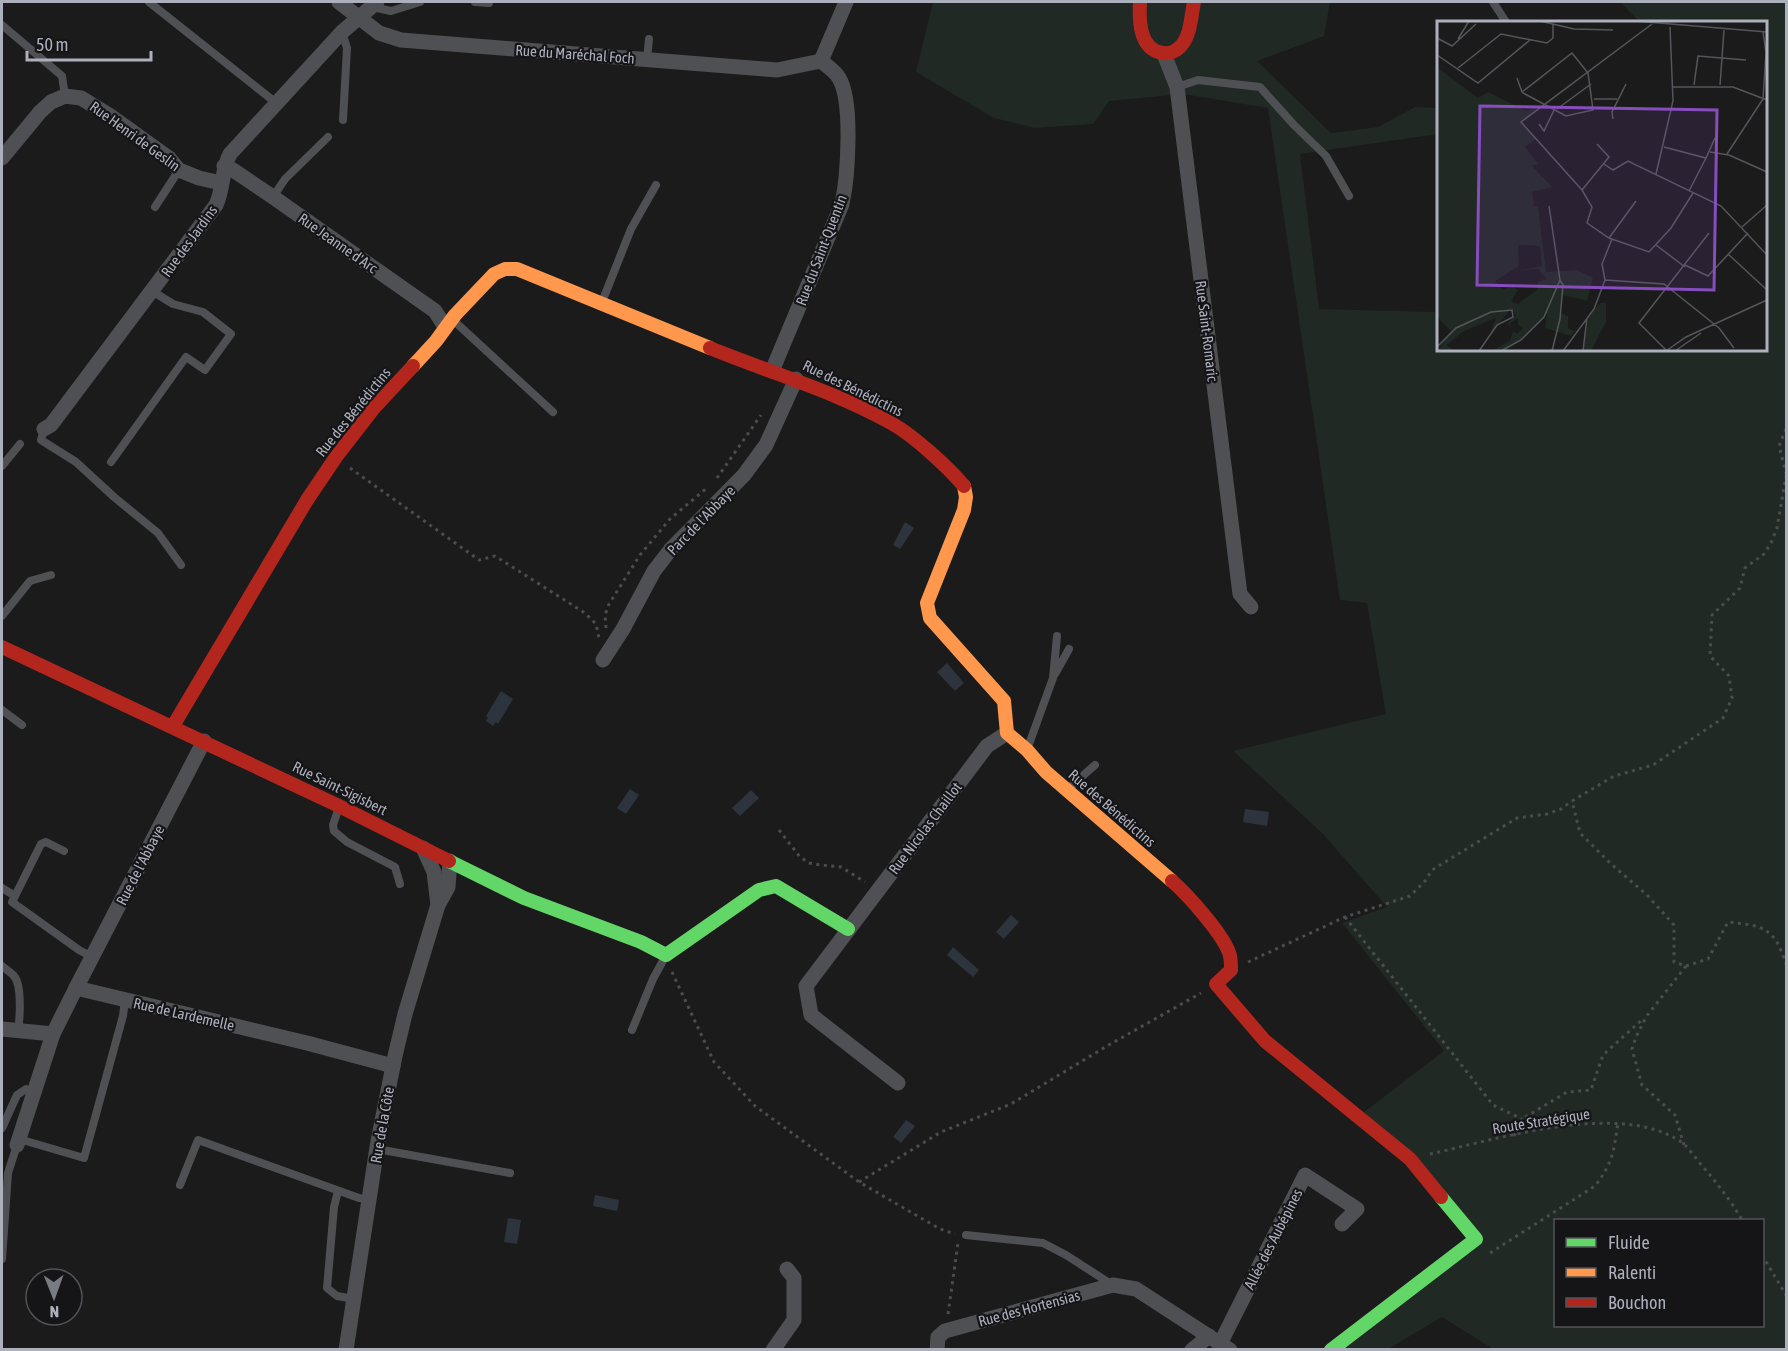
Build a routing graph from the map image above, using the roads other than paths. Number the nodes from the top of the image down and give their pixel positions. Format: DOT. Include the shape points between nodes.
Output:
graph roads {
  1 [pos="149,2"];
  2 [pos="339,2"];
  3 [pos="420,2"];
  4 [pos="475,2"];
  5 [pos="846,2"];
  6 [pos="1140,2"];
  7 [pos="1194,2"];
  8 [pos="1493,2"];
  9 [pos="489,3"];
  10 [pos="375,4"];
  11 [pos="358,18"];
  12 [pos="1505,21"];
  13 [pos="2,25"];
  14 [pos="342,32"];
  15 [pos="649,39"];
  16 [pos="1164,54"];
  17 [pos="647,59"];
  18 [pos="821,61"];
  19 [pos="1177,87"];
  20 [pos="66,96"];
  21 [pos="275,102"];
  22 [pos="343,120"];
  23 [pos="328,137"];
  24 [pos="2,158"];
  25 [pos="224,166"];
  26 [pos="179,170"];
  27 [pos="221,183"];
  28 [pos="656,185"];
  29 [pos="1349,196"];
  30 [pos="273,197"];
  31 [pos="155,207"];
  32 [pos="152,291"];
  33 [pos="601,303"];
  34 [pos="449,323"];
  35 [pos="772,371"];
  36 [pos="796,379"];
  37 [pos="553,412"];
  38 [pos="44,429"];
  39 [pos="20,444"];
  40 [pos="111,462"];
  41 [pos="2,466"];
  42 [pos="181,565"];
  43 [pos="51,575"];
  44 [pos="1251,607"];
  45 [pos="2,616"];
  46 [pos="1057,636"];
  47 [pos="2,647"];
  48 [pos="1069,649"];
  49 [pos="603,660"];
  50 [pos="1053,678"];
  51 [pos="2,710"];
  52 [pos="22,725"];
  53 [pos="173,726"];
  54 [pos="1007,733"];
  55 [pos="204,741"];
  56 [pos="1027,750"];
  57 [pos="1095,765"];
  58 [pos="1067,791"];
  59 [pos="339,806"];
  60 [pos="423,848"];
  61 [pos="64,851"];
  62 [pos="450,861"];
  63 [pos="400,884"];
  64 [pos="2,888"];
  65 [pos="15,896"];
  66 [pos="438,905"];
  67 [pos="848,929"];
  68 [pos="666,955"];
  69 [pos="92,957"];
  70 [pos="2,966"];
  71 [pos="76,988"];
  72 [pos="125,1000"];
  73 [pos="2,1029"];
  74 [pos="18,1030"];
  75 [pos="632,1030"];
  76 [pos="53,1034"];
  77 [pos="393,1066"];
  78 [pos="898,1083"];
  79 [pos="34,1092"];
  80 [pos="2,1128"];
  81 [pos="18,1142"];
  82 [pos="377,1149"];
  83 [pos="510,1173"];
  84 [pos="180,1185"];
  85 [pos="338,1191"];
  86 [pos="369,1199"];
  87 [pos="1342,1224"];
  88 [pos="966,1235"];
  89 [pos="2,1259"];
  90 [pos="787,1269"];
  91 [pos="1113,1285"];
  92 [pos="354,1299"];
  93 [pos="1220,1343"];
  94 [pos="346,1350"];
  95 [pos="773,1350"];
  96 [pos="937,1350"];
  97 [pos="1192,1350"];
  98 [pos="1331,1350"];
  1 -- 21 [label="lane"];
  2 -- 11 [label="street, Rue du Maréchal Foch"];
  3 -- 10 [label="lane" via="391,11"];
  4 -- 9 [label="lane"];
  5 -- 18 [label="street"];
  6 -- 16 [label="street" via="1140,27 1147,44"];
  7 -- 16 [label="street" via="1179,47"];
  8 -- 12 [label="lane"];
  10 -- 11 [label="street, Rue des Jardins"];
  11 -- 14 [label="street, Rue des Jardins"];
  11 -- 17 [label="street, Rue du Maréchal Foch" via="379,33 401,40"];
  13 -- 20 [label="lane" via="62,75"];
  14 -- 21 [label="street, Rue des Jardins"];
  14 -- 22 [label="lane" via="347,48"];
  15 -- 17 [label="lane"];
  16 -- 19 [label="street, Rue Saint-Romaric"];
  17 -- 18 [label="street, Rue du Maréchal Foch" via="777,70"];
  18 -- 35 [label="street, Rue du Saint-Quentin" via="838,76 845,92 847,179 842,204"];
  19 -- 29 [label="lane" via="1198,80 1260,87 1326,156"];
  19 -- 44 [label="street, Rue Saint-Romaric" via="1240,594"];
  20 -- 24 [label="street" via="40,112"];
  20 -- 26 [label="street, Rue Henri de Geslin" via="81,98 112,117 169,158"];
  21 -- 25 [label="street, Rue des Jardins"];
  23 -- 30 [label="lane" via="285,179"];
  25 -- 27 [label="street, Rue des Jardins"];
  25 -- 30 [label="street, Rue Jeanne d'Arc"];
  26 -- 27 [label="street, Rue Henri de Geslin"];
  26 -- 31 [label="lane"];
  27 -- 32 [label="street, Rue des Jardins" via="216,205"];
  28 -- 33 [label="lane" via="631,230"];
  30 -- 34 [label="street, Rue Jeanne d'Arc"];
  32 -- 38 [label="street, Rue des Jardins" via="51,425"];
  32 -- 40 [label="lane" via="173,304 203,312 231,334 205,370 186,357"];
  33 -- 34 [label="street, Rue des Bénédictins" via="517,269 505,269 495,274"];
  33 -- 35 [label="street, Rue des Bénédictins"];
  34 -- 37 [label="lane"];
  34 -- 53 [label="street, Rue des Bénédictins" via="336,457"];
  35 -- 36 [label="street, Rue des Bénédictins"];
  36 -- 49 [label="street, Parc de l'Abbaye" via="766,445 744,475 654,571"];
  36 -- 54 [label="street, Rue des Bénédictins" via="893,424 964,484 964,510 927,603 930,618 1004,701"];
  38 -- 42 [label="lane" via="41,440 76,462 158,533"];
  39 -- 41 [label="lane"];
  43 -- 45 [label="lane" via="30,581"];
  46 -- 50 [label="lane"];
  47 -- 53 [label="street, Rue Saint-Sigisbert"];
  48 -- 50 [label="lane"];
  50 -- 56 [label="lane"];
  51 -- 52 [label="lane"];
  53 -- 55 [label="street, Rue Saint-Sigisbert"];
  54 -- 56 [label="street, Rue des Bénédictins"];
  54 -- 67 [label="street, Rue Nicolas Chaillot" via="987,746"];
  55 -- 59 [label="street, Rue Saint-Sigisbert"];
  55 -- 69 [label="street, Rue de l'Abbaye"];
  56 -- 58 [label="street, Rue des Bénédictins"];
  57 -- 58 [label="lane"];
  58 -- 98 [label="street, Rue des Bénédictins" via="1184,892 1208,920 1230,954 1231,970 1216,984 1265,1041 1410,1159 1476,1239"];
  59 -- 60 [label="street, Rue Saint-Sigisbert"];
  59 -- 63 [label="lane" via="334,831 395,867"];
  60 -- 62 [label="street, Rue Saint-Sigisbert"];
  60 -- 66 [label="street, Rue de la Côte" via="434,872"];
  61 -- 65 [label="lane" via="46,842 41,844"];
  62 -- 66 [label="street, Rue de la Côte" via="448,887"];
  62 -- 68 [label="street, Rue Saint-Sigisbert" via="524,898"];
  64 -- 65 [label="lane"];
  65 -- 69 [label="lane" via="12,902"];
  66 -- 77 [label="street, Rue de la Côte"];
  67 -- 68 [label="street" via="776,885 759,891"];
  67 -- 78 [label="street, Rue Nicolas Chaillot" via="806,986 811,1015"];
  68 -- 75 [label="lane"];
  69 -- 71 [label="street, Rue de l'Abbaye"];
  70 -- 74 [label="lane" via="18,984"];
  71 -- 72 [label="street, Rue de Lardemelle"];
  71 -- 76 [label="street"];
  72 -- 77 [label="street, Rue de Lardemelle"];
  72 -- 81 [label="lane" via="84,1158"];
  73 -- 74 [label="street"];
  74 -- 76 [label="street"];
  76 -- 79 [label="street"];
  77 -- 82 [label="street, Rue de la Côte"];
  79 -- 80 [label="lane" via="26,1089 17,1095"];
  79 -- 81 [label="street"];
  81 -- 89 [label="lane" via="8,1173"];
  82 -- 83 [label="lane"];
  82 -- 86 [label="street, Rue de la Côte"];
  84 -- 85 [label="lane" via="198,1140"];
  85 -- 86 [label="lane"];
  85 -- 92 [label="lane" via="327,1288 337,1296"];
  86 -- 92 [label="street, Rue de la Côte"];
  87 -- 93 [label="street, Allée des Aubépines" via="1357,1209 1305,1175"];
  88 -- 91 [label="lane" via="1043,1244"];
  90 -- 95 [label="street" via="794,1278 794,1320"];
  91 -- 93 [label="street" via="1136,1288"];
  91 -- 96 [label="street, Rue des Hortensias" via="945,1331 938,1337"];
  92 -- 94 [label="street, Rue de la Côte"];
  93 -- 97 [label="street"];
}
